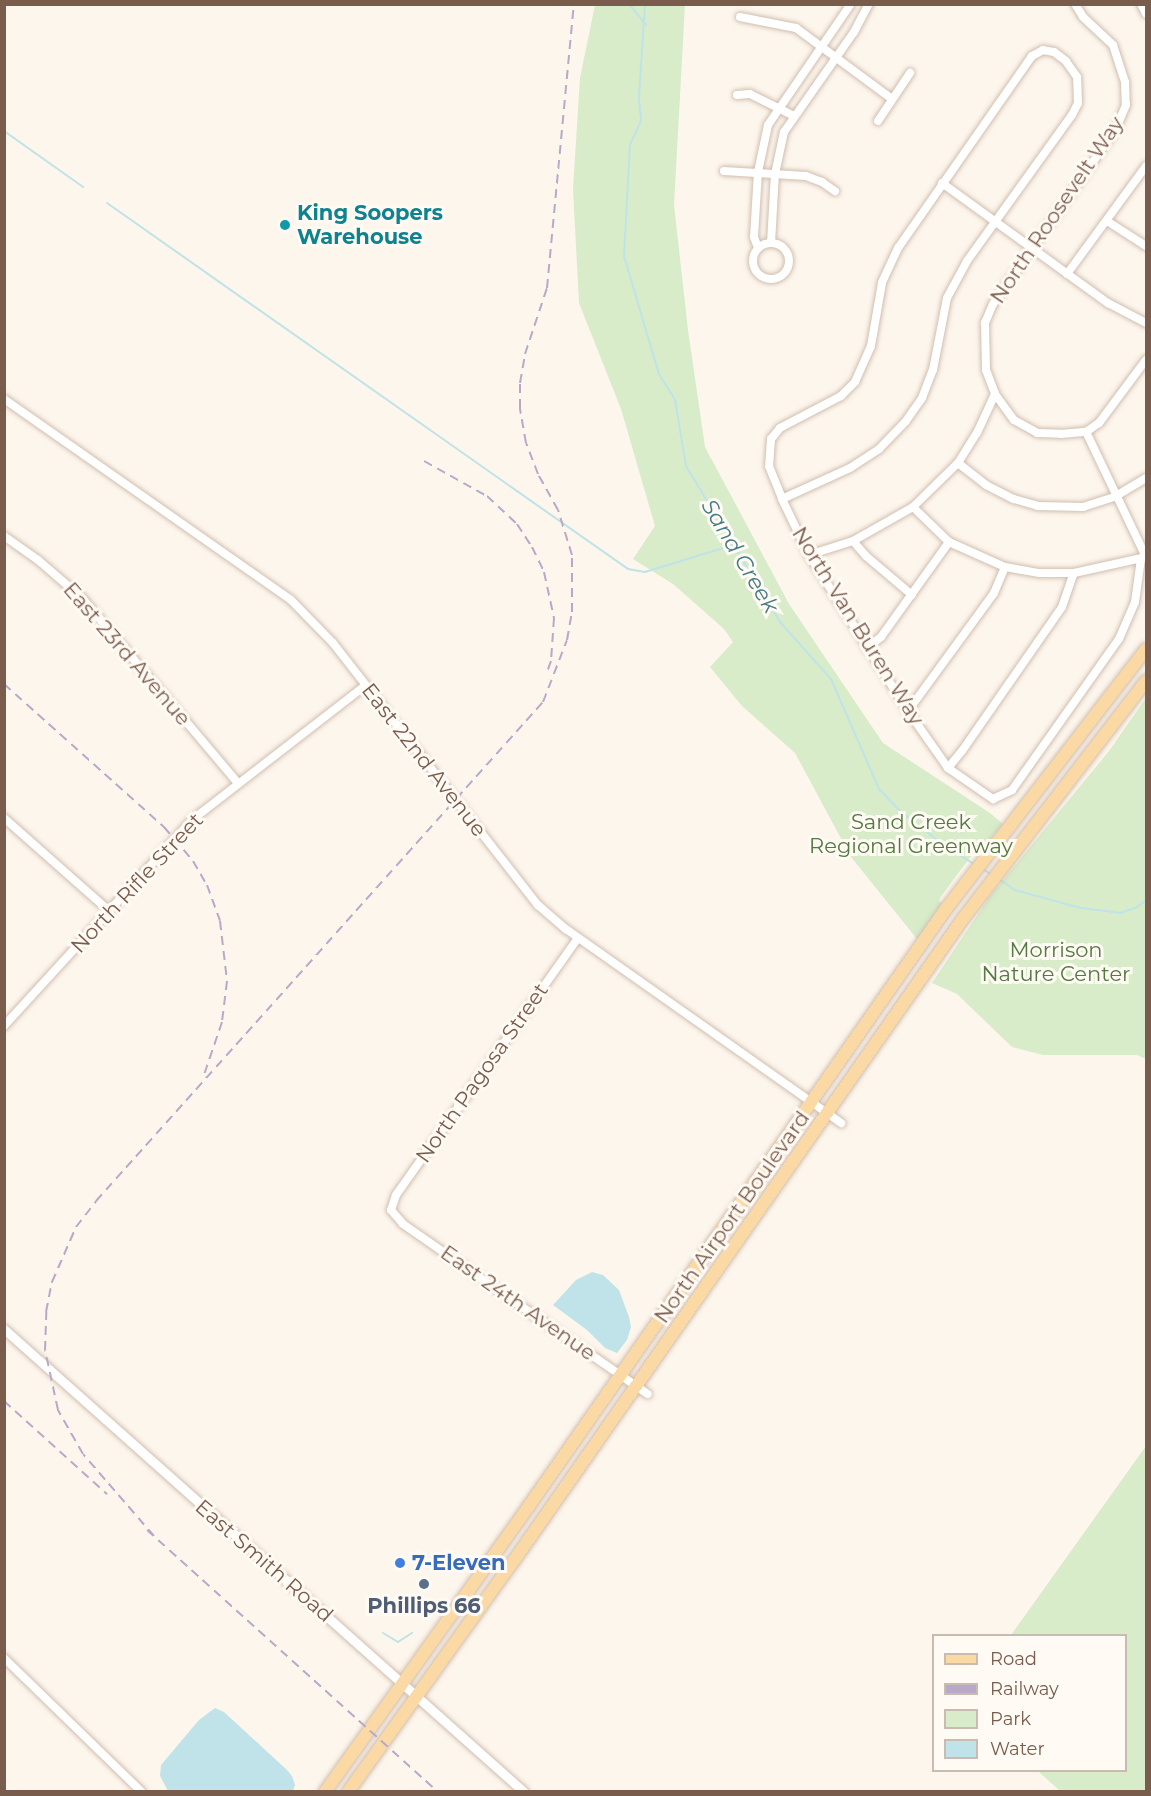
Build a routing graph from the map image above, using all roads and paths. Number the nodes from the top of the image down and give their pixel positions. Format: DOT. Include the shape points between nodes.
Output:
graph roads {
  1 [pos="851,4"];
  2 [pos="869,4"];
  3 [pos="1075,4"];
  4 [pos="1144,5"];
  5 [pos="1146,14"];
  6 [pos="740,17"];
  7 [pos="821,47"];
  8 [pos="835,57"];
  9 [pos="910,73"];
  10 [pos="737,95"];
  11 [pos="892,99"];
  12 [pos="779,107"];
  13 [pos="794,116"];
  14 [pos="878,121"];
  15 [pos="1146,167"];
  16 [pos="724,171"];
  17 [pos="758,172"];
  18 [pos="775,174"];
  19 [pos="942,183"];
  20 [pos="835,191"];
  21 [pos="1107,221"];
  22 [pos="995,223"];
  23 [pos="771,243"];
  24 [pos="1146,246"];
  25 [pos="758,248"];
  26 [pos="1033,249"];
  27 [pos="1067,274"];
  28 [pos="1146,322"];
  29 [pos="1146,360"];
  30 [pos="995,394"];
  31 [pos="4,399"];
  32 [pos="1086,432"];
  33 [pos="958,464"];
  34 [pos="1146,478"];
  35 [pos="1116,496"];
  36 [pos="782,499"];
  37 [pos="912,507"];
  38 [pos="4,536"];
  39 [pos="853,541"];
  40 [pos="949,542"];
  41 [pos="809,555"];
  42 [pos="1144,558"];
  43 [pos="1005,567"];
  44 [pos="1074,573"];
  45 [pos="912,595"];
  46 [pos="867,648"];
  47 [pos="1146,649"];
  48 [pos="1146,681"];
  49 [pos="366,685"];
  50 [pos="908,711"];
  51 [pos="948,768"];
  52 [pos="238,783"];
  53 [pos="4,818"];
  54 [pos="108,910"];
  55 [pos="578,938"];
  56 [pos="4,1026"];
  57 [pos="812,1102"];
  58 [pos="827,1113"];
  59 [pos="841,1123"];
  60 [pos="391,1210"];
  61 [pos="4,1329"];
  62 [pos="621,1375"];
  63 [pos="636,1385"];
  64 [pos="648,1394"];
  65 [pos="4,1658"];
  66 [pos="403,1682"];
  67 [pos="417,1695"];
  68 [pos="142,1791"];
  69 [pos="325,1791"];
  70 [pos="348,1791"];
  71 [pos="525,1791"];
  1 -- 7 [label="street"];
  2 -- 8 [label="street"];
  3 -- 26 [label="street, North Roosevelt Way" via="1113,45 1125,82 1125,105 1116,129"];
  4 -- 5 [label="street"];
  6 -- 7 [label="street" via="796,28"];
  7 -- 8 [label="street"];
  7 -- 12 [label="street"];
  8 -- 11 [label="street"];
  8 -- 13 [label="street"];
  9 -- 11 [label="street"];
  10 -- 12 [label="street" via="750,94"];
  11 -- 14 [label="street"];
  12 -- 13 [label="street"];
  12 -- 17 [label="street" via="763,140"];
  13 -- 18 [label="street" via="784,132"];
  15 -- 21 [label="street"];
  16 -- 17 [label="street"];
  17 -- 18 [label="street"];
  17 -- 25 [label="street" via="754,237"];
  18 -- 20 [label="street" via="806,176"];
  18 -- 23 [label="street"];
  19 -- 22 [label="street"];
  19 -- 22 [label="street, North Van Buren Way" via="1032,56 1043,50 1066,61 1077,77 1078,103"];
  19 -- 36 [label="street, North Van Buren Way" via="898,248 882,283 871,346 855,382 841,396 780,428 771,439 769,466"];
  21 -- 24 [label="street"];
  21 -- 27 [label="street"];
  22 -- 26 [label="street"];
  22 -- 36 [label="street" via="946,298 933,370 922,398 906,421 879,449 850,468"];
  23 -- 25 [label="street"];
  23 -- 25 [label="street" via="784,248 789,261 778,278 761,277 754,268"];
  26 -- 27 [label="street"];
  26 -- 30 [label="street, North Roosevelt Way" via="993,304 985,323 987,370"];
  27 -- 28 [label="street" via="1108,303"];
  29 -- 32 [label="street" via="1100,423"];
  30 -- 32 [label="street" via="1014,420 1037,433"];
  30 -- 33 [label="street"];
  31 -- 49 [label="street, East 22nd Avenue" via="291,600 321,628"];
  32 -- 35 [label="street"];
  33 -- 35 [label="street" via="986,485 1038,506 1083,507"];
  33 -- 37 [label="street"];
  34 -- 35 [label="street"];
  35 -- 42 [label="street"];
  36 -- 41 [label="street, North Van Buren Way"];
  37 -- 39 [label="street"];
  37 -- 40 [label="street"];
  38 -- 52 [label="street, East 23rd Avenue" via="82,598"];
  39 -- 41 [label="street"];
  39 -- 45 [label="street"];
  40 -- 43 [label="street"];
  40 -- 45 [label="street"];
  41 -- 46 [label="street, North Van Buren Way"];
  42 -- 44 [label="street"];
  42 -- 51 [label="street, North Van Buren Way" via="1135,602 1119,639 1012,790 993,798"];
  43 -- 44 [label="street" via="1039,573"];
  43 -- 50 [label="street" via="994,593"];
  44 -- 51 [label="street" via="1062,607"];
  45 -- 46 [label="street" via="881,637"];
  46 -- 50 [label="street, North Van Buren Way"];
  47 -- 57 [label="main road, North Airport Boulevard" via="946,909"];
  48 -- 58 [label="main road, North Airport Boulevard" via="962,920"];
  49 -- 52 [label="street, North Rifle Street"];
  49 -- 55 [label="street, East 22nd Avenue" via="530,896"];
  50 -- 51 [label="street, North Van Buren Way"];
  52 -- 54 [label="street, North Rifle Street" via="174,838"];
  53 -- 54 [label="street"];
  54 -- 56 [label="street, North Rifle Street"];
  55 -- 57 [label="street, East 22nd Avenue"];
  55 -- 60 [label="street, North Pagosa Street" via="396,1195"];
  57 -- 58 [label="street, East 22nd Avenue"];
  57 -- 62 [label="main road, North Airport Boulevard"];
  58 -- 59 [label="street, East 22nd Avenue"];
  58 -- 63 [label="main road, North Airport Boulevard"];
  60 -- 62 [label="street, East 24th Avenue" via="404,1224"];
  61 -- 66 [label="street, East Smith Road"];
  62 -- 63 [label="street, East 24th Avenue"];
  62 -- 66 [label="main road, North Airport Boulevard"];
  63 -- 64 [label="street, East 24th Avenue"];
  63 -- 67 [label="main road, North Airport Boulevard"];
  65 -- 68 [label="street"];
  66 -- 67 [label="street, East Smith Road"];
  66 -- 69 [label="main road, North Airport Boulevard"];
  67 -- 70 [label="main road, North Airport Boulevard"];
  67 -- 71 [label="street, East Smith Road"];
}
